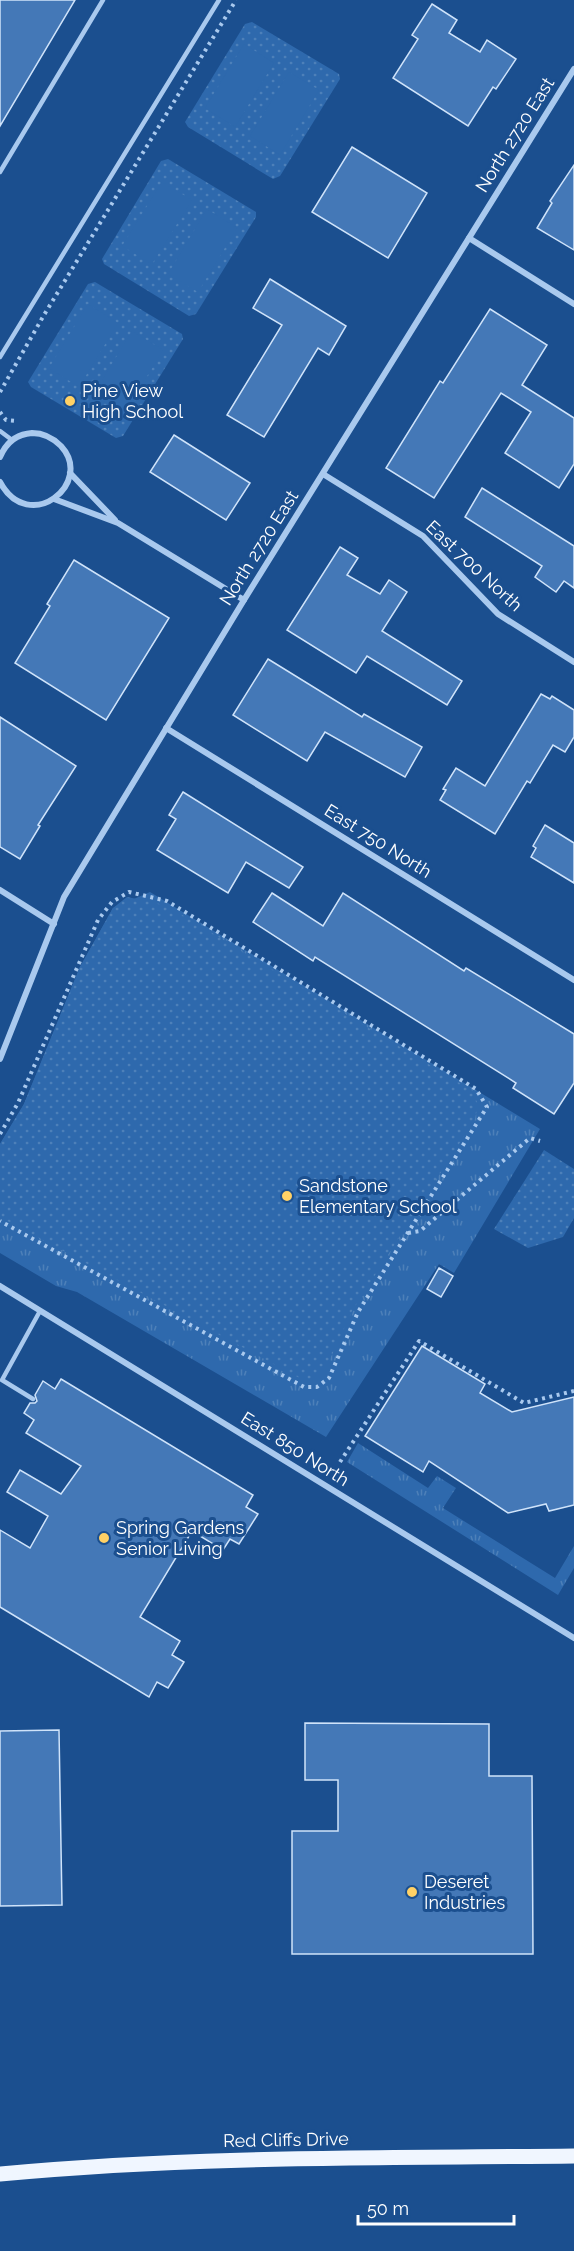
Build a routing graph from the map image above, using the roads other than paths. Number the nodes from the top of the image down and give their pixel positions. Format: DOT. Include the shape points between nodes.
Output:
graph roads {
  1 [pos="103,0"];
  2 [pos="219,0"];
  3 [pos="574,69"];
  4 [pos="0,172"];
  5 [pos="469,238"];
  6 [pos="574,304"];
  7 [pos="0,357"];
  8 [pos="0,432"];
  9 [pos="12,440"];
  10 [pos="0,457"];
  11 [pos="70,473"];
  12 [pos="323,474"];
  13 [pos="0,482"];
  14 [pos="54,499"];
  15 [pos="118,523"];
  16 [pos="244,600"];
  17 [pos="574,662"];
  18 [pos="166,728"];
  19 [pos="0,890"];
  20 [pos="54,924"];
  21 [pos="574,980"];
  22 [pos="0,1059"];
  23 [pos="0,1286"];
  24 [pos="40,1311"];
  25 [pos="33,1399"];
  26 [pos="574,1638"];
  27 [pos="574,2156"];
  28 [pos="0,2174"];
  1 -- 4 [label="lane"];
  2 -- 7 [label="lane"];
  3 -- 5 [label="street, North 2720 East"];
  5 -- 6 [label="street"];
  5 -- 12 [label="street, North 2720 East"];
  8 -- 9 [label="lane"];
  9 -- 10 [label="street"];
  9 -- 11 [label="street" via="35,433 57,441 65,450"];
  11 -- 14 [label="street" via="62,492"];
  11 -- 15 [label="street"];
  12 -- 16 [label="street, North 2720 East"];
  12 -- 17 [label="street, East 700 North" via="423,536 498,614"];
  13 -- 14 [label="street" via="15,500 26,505 45,504"];
  14 -- 15 [label="street"];
  15 -- 16 [label="street"];
  16 -- 18 [label="street, North 2720 East"];
  18 -- 20 [label="street, North 2720 East" via="64,897"];
  18 -- 21 [label="street, East 750 North"];
  19 -- 20 [label="street"];
  20 -- 22 [label="street, North 2720 East"];
  23 -- 24 [label="street, East 850 North"];
  24 -- 25 [label="lane" via="2,1380"];
  24 -- 26 [label="street, East 850 North"];
  27 -- 28 [label="main road, Red Cliffs Drive" via="242,2159"];
}
